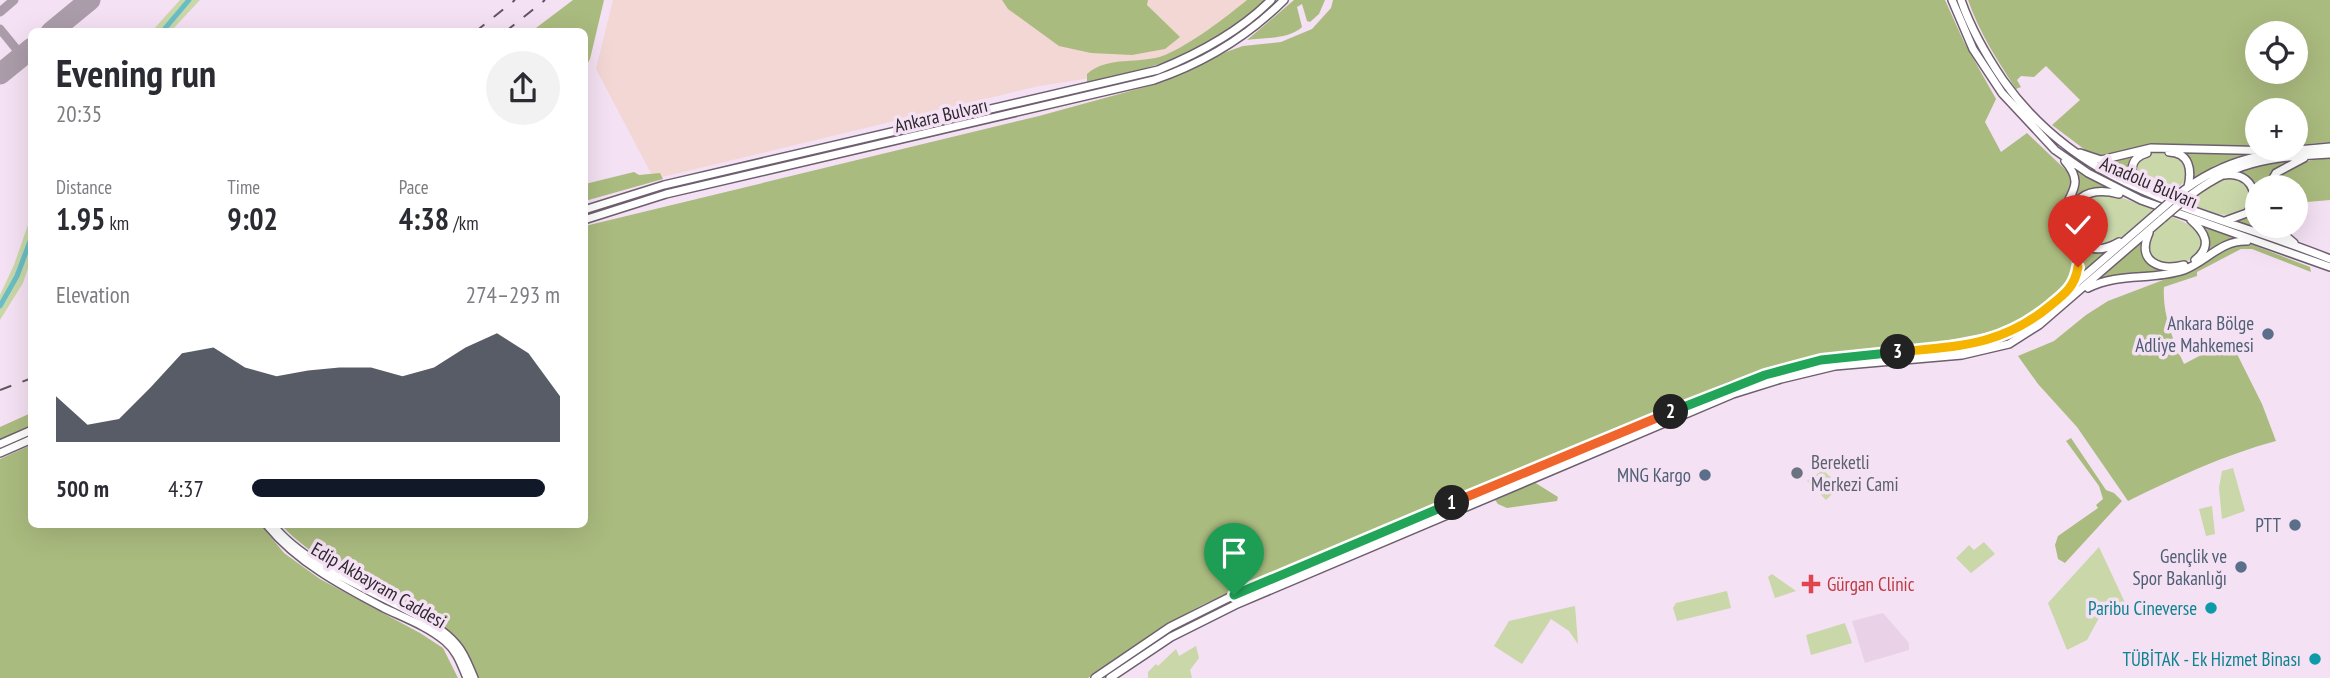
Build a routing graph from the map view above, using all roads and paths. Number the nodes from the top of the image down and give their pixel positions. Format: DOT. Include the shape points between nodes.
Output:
graph roads {
  1 [pos="1271,0"];
  2 [pos="1284,0"];
  3 [pos="1952,0"];
  4 [pos="1961,0"];
  5 [pos="2064,146"];
  6 [pos="2330,147"];
  7 [pos="2308,149"];
  8 [pos="2055,150"];
  9 [pos="2245,150"];
  10 [pos="2330,154"];
  11 [pos="2312,155"];
  12 [pos="2245,160"];
  13 [pos="2275,175"];
  14 [pos="2213,178"];
  15 [pos="2188,187"];
  16 [pos="2151,195"];
  17 [pos="2181,198"];
  18 [pos="2141,200"];
  19 [pos="588,208"];
  20 [pos="2160,216"];
  21 [pos="2187,217"];
  22 [pos="588,218"];
  23 [pos="2222,221"];
  24 [pos="2153,227"];
  25 [pos="2140,228"];
  26 [pos="2289,238"];
  27 [pos="2259,242"];
  28 [pos="2300,247"];
  29 [pos="2330,259"];
  30 [pos="2330,267"];
  31 [pos="2071,294"];
  32 [pos="28,432"];
  33 [pos="28,441"];
  34 [pos="0,444"];
  35 [pos="0,453"];
  36 [pos="269,528"];
  37 [pos="276,528"];
  38 [pos="467,678"];
  39 [pos="474,678"];
  40 [pos="1095,678"];
  41 [pos="1110,678"];
  1 -- 19 [label="main road, Ankara Bulvarı" via="1229,34 1158,69 664,185"];
  2 -- 22 [label="main road, Ankara Bulvarı" via="1217,52 1154,80 666,194"];
  3 -- 8 [label="main road, Anadolu Bulvarı" via="1995,84"];
  4 -- 5 [label="main road, Anadolu Bulvarı" via="1980,45 2010,90"];
  5 -- 9 [label="main road" via="2101,160 2151,148"];
  5 -- 16 [label="main road, Anadolu Bulvarı" via="2107,175"];
  6 -- 7 [label="main road"];
  8 -- 18 [label="main road, Anadolu Bulvarı"];
  8 -- 31 [label="main road" via="2074,171 2076,182 2064,219 2078,258"];
  10 -- 11 [label="main road"];
  11 -- 13 [label="main road"];
  11 -- 14 [label="main road" via="2254,162"];
  12 -- 15 [label="main road"];
  14 -- 17 [label="main road"];
  14 -- 23 [label="main road" via="2239,175 2253,190 2254,202 2247,213"];
  15 -- 16 [label="main road" via="2191,170 2183,156 2173,151 2144,153 2135,159 2131,174"];
  15 -- 17 [label="main road"];
  16 -- 23 [label="main road, Anadolu Bulvarı"];
  17 -- 20 [label="main road, bridge"];
  18 -- 21 [label="main road, Anadolu Bulvarı"];
  18 -- 25 [label="main road" via="2106,190 2084,194 2071,211 2070,223 2079,242 2097,250"];
  20 -- 24 [label="main road"];
  20 -- 25 [label="main road"];
  21 -- 24 [label="main road" via="2205,234 2206,246 2198,259 2181,266 2159,266 2148,258 2146,245"];
  21 -- 27 [label="main road, Anadolu Bulvarı"];
  23 -- 28 [label="main road, Anadolu Bulvarı"];
  24 -- 31 [label="main road"];
  25 -- 31 [label="main road"];
  26 -- 28 [label="main road"];
  27 -- 30 [label="main road, Anadolu Bulvarı"];
  27 -- 31 [label="main road" via="2227,243 2187,269 2114,279"];
  28 -- 29 [label="main road, Anadolu Bulvarı"];
  31 -- 40 [label="main road" via="2024,325 1990,340 1821,360 1731,386 1213,605 1170,627"];
  31 -- 41 [label="main road" via="2025,335 1994,349 1835,366 1733,394 1235,605 1171,637"];
  32 -- 34 [label="main road"];
  33 -- 35 [label="main road"];
  36 -- 38 [label="main road, Edip Akbayram Caddesi" via="283,545 312,566 446,642"];
  37 -- 39 [label="main road, Edip Akbayram Caddesi" via="305,555 424,619 451,639"];
}
